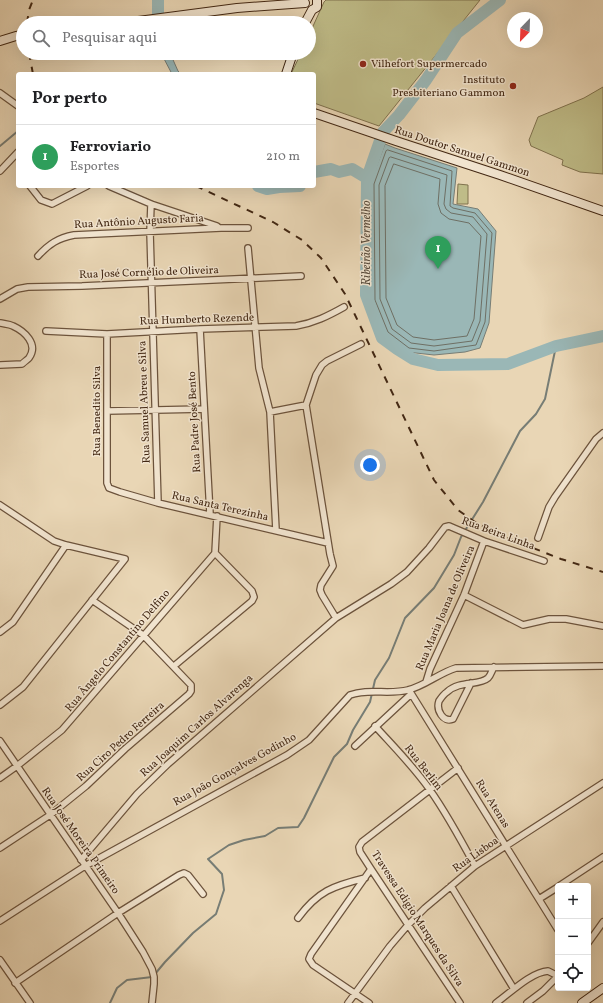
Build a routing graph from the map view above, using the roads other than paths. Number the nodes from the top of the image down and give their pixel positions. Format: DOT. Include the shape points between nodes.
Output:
graph roads {
  1 [pos="306,1"];
  2 [pos="318,1"];
  3 [pos="312,10"];
  4 [pos="178,16"];
  5 [pos="309,16"];
  6 [pos="16,36"];
  7 [pos="0,41"];
  8 [pos="291,60"];
  9 [pos="287,72"];
  10 [pos="0,93"];
  11 [pos="16,105"];
  12 [pos="316,114"];
  13 [pos="16,154"];
  14 [pos="0,171"];
  15 [pos="32,188"];
  16 [pos="84,188"];
  17 [pos="114,188"];
  18 [pos="151,204"];
  19 [pos="603,211"];
  20 [pos="221,228"];
  21 [pos="248,228"];
  22 [pos="150,232"];
  23 [pos="248,248"];
  24 [pos="38,256"];
  25 [pos="300,276"];
  26 [pos="251,279"];
  27 [pos="152,282"];
  28 [pos="0,299"];
  29 [pos="344,307"];
  30 [pos="0,323"];
  31 [pos="254,328"];
  32 [pos="200,329"];
  33 [pos="46,331"];
  34 [pos="152,332"];
  35 [pos="107,334"];
  36 [pos="361,344"];
  37 [pos="0,365"];
  38 [pos="306,405"];
  39 [pos="204,409"];
  40 [pos="155,410"];
  41 [pos="107,411"];
  42 [pos="270,412"];
  43 [pos="603,433"];
  44 [pos="108,487"];
  45 [pos="158,503"];
  46 [pos="0,505"];
  47 [pos="210,514"];
  48 [pos="217,516"];
  49 [pos="445,527"];
  50 [pos="276,530"];
  51 [pos="538,538"];
  52 [pos="484,541"];
  53 [pos="328,543"];
  54 [pos="66,545"];
  55 [pos="215,553"];
  56 [pos="544,561"];
  57 [pos="464,595"];
  58 [pos="92,600"];
  59 [pos="336,618"];
  60 [pos="603,626"];
  61 [pos="0,632"];
  62 [pos="143,635"];
  63 [pos="174,666"];
  64 [pos="603,666"];
  65 [pos="494,667"];
  66 [pos="426,682"];
  67 [pos="471,682"];
  68 [pos="410,692"];
  69 [pos="0,705"];
  70 [pos="375,726"];
  71 [pos="0,741"];
  72 [pos="355,746"];
  73 [pos="17,766"];
  74 [pos="458,768"];
  75 [pos="0,778"];
  76 [pos="603,783"];
  77 [pos="429,789"];
  78 [pos="50,815"];
  79 [pos="506,846"];
  80 [pos="0,848"];
  81 [pos="603,857"];
  82 [pos="81,860"];
  83 [pos="85,866"];
  84 [pos="475,866"];
  85 [pos="371,869"];
  86 [pos="365,878"];
  87 [pos="564,883"];
  88 [pos="450,886"];
  89 [pos="555,889"];
  90 [pos="203,894"];
  91 [pos="539,899"];
  92 [pos="118,913"];
  93 [pos="298,918"];
  94 [pos="0,921"];
  95 [pos="603,922"];
  96 [pos="408,924"];
  97 [pos="555,925"];
  98 [pos="591,939"];
  99 [pos="0,960"];
  100 [pos="555,974"];
  101 [pos="555,979"];
  102 [pos="15,983"];
  103 [pos="603,988"];
  104 [pos="514,989"];
  105 [pos="355,992"];
  106 [pos="30,1003"];
  107 [pos="152,1003"];
  108 [pos="348,1003"];
  109 [pos="370,1003"];
  110 [pos="460,1003"];
  111 [pos="496,1003"];
  112 [pos="527,1003"];
  113 [pos="582,1003"];
  1 -- 3 [label="main road" via="306,7"];
  1 -- 4 [label="main road"];
  2 -- 3 [label="main road"];
  3 -- 5 [label="main road"];
  6 -- 7 [label="main road"];
  8 -- 9 [label="main road"];
  10 -- 11 [label="street"];
  12 -- 19 [label="main road, Rua Doutor Samuel Gammon"];
  13 -- 14 [label="street"];
  15 -- 16 [label="street" via="41,200 49,204 55,204"];
  17 -- 18 [label="street"];
  18 -- 20 [label="street"];
  18 -- 22 [label="street, Rua Samuel Abreu e Silva"];
  20 -- 21 [label="street, Rua Antônio Augusto Faria"];
  20 -- 22 [label="street, Rua Antônio Augusto Faria"];
  22 -- 24 [label="street, Rua Antônio Augusto Faria" via="74,235 62,238"];
  22 -- 27 [label="street, Rua Samuel Abreu e Silva"];
  23 -- 26 [label="street"];
  25 -- 26 [label="street, Rua José Cornélio de Oliveira"];
  26 -- 27 [label="street, Rua José Cornélio de Oliveira"];
  26 -- 31 [label="street"];
  27 -- 28 [label="street, Rua José Cornélio de Oliveira" via="28,287 17,289"];
  27 -- 34 [label="street, Rua Samuel Abreu e Silva"];
  29 -- 31 [label="street, Rua Humberto Rezende" via="326,318 310,323"];
  30 -- 37 [label="street" via="12,325 26,335 33,350 22,364"];
  31 -- 32 [label="street, Rua Humberto Rezende"];
  31 -- 42 [label="street" via="259,368"];
  32 -- 34 [label="street, Rua Humberto Rezende"];
  32 -- 39 [label="street, Rua Padre José Bento"];
  33 -- 35 [label="street, Rua Humberto Rezende"];
  34 -- 35 [label="street, Rua Humberto Rezende"];
  34 -- 40 [label="street, Rua Samuel Abreu e Silva"];
  35 -- 41 [label="street, Rua Benedito Silva"];
  36 -- 38 [label="street" via="322,365"];
  38 -- 42 [label="street"];
  38 -- 53 [label="street"];
  39 -- 40 [label="street"];
  39 -- 47 [label="street, Rua Padre José Bento"];
  40 -- 41 [label="street"];
  40 -- 45 [label="street, Rua Samuel Abreu e Silva"];
  41 -- 44 [label="street, Rua Benedito Silva"];
  42 -- 50 [label="street"];
  43 -- 51 [label="street" via="596,439 549,507"];
  44 -- 45 [label="street, Rua Santa Terezinha"];
  45 -- 47 [label="street, Rua Santa Terezinha"];
  46 -- 54 [label="street" via="54,541"];
  47 -- 48 [label="street, Rua Santa Terezinha"];
  48 -- 50 [label="street, Rua Santa Terezinha"];
  48 -- 55 [label="street"];
  49 -- 52 [label="street, Rua Beira Linha" via="449,526"];
  49 -- 59 [label="street, Rua Joaquim Carlos Alvarenga" via="407,572"];
  50 -- 53 [label="street, Rua Santa Terezinha"];
  52 -- 56 [label="street, Rua Beira Linha"];
  52 -- 57 [label="street, Rua Maria Joana de Oliveira"];
  53 -- 59 [label="street" via="333,566 320,590"];
  54 -- 58 [label="street" via="125,559"];
  54 -- 61 [label="street" via="14,622"];
  55 -- 62 [label="street, Rua Ângelo Constantino Delfino"];
  55 -- 63 [label="street" via="252,591 254,597"];
  57 -- 60 [label="street" via="523,625 549,619 566,619"];
  57 -- 66 [label="street, Rua Maria Joana de Oliveira"];
  58 -- 62 [label="street, Rua Ciro Pedro Ferreira"];
  58 -- 69 [label="street" via="23,687"];
  59 -- 82 [label="street, Rua Joaquim Carlos Alvarenga" via="168,764 137,794"];
  62 -- 63 [label="street, Rua Ciro Pedro Ferreira"];
  62 -- 73 [label="street, Rua Ângelo Constantino Delfino" via="62,730"];
  63 -- 78 [label="street, Rua Ciro Pedro Ferreira" via="191,685 189,694"];
  64 -- 65 [label="street, Rua João Gonçalves Godinho"];
  65 -- 66 [label="street, Rua João Gonçalves Godinho" via="456,668 442,672"];
  65 -- 67 [label="street" via="483,681"];
  66 -- 68 [label="street, Rua João Gonçalves Godinho"];
  67 -- 67 [label="street" via="455,686 442,696 439,705 443,717 453,719"];
  68 -- 70 [label="street"];
  68 -- 74 [label="street, Rua Atenas"];
  68 -- 83 [label="street, Rua João Gonçalves Godinho" via="358,692 350,695 309,740 287,755"];
  70 -- 72 [label="street"];
  70 -- 77 [label="street, Rua Berlim"];
  71 -- 73 [label="street, Rua José Moreira Primeiro"];
  73 -- 75 [label="street, Rua Ângelo Constantino Delfino"];
  73 -- 78 [label="street, Rua José Moreira Primeiro"];
  74 -- 77 [label="street"];
  74 -- 79 [label="street, Rua Atenas"];
  76 -- 79 [label="street, Rua Lisboa"];
  77 -- 84 [label="street, Rua Berlim"];
  77 -- 85 [label="street, Travessa Edigio Marques da Silva" via="359,845 360,852"];
  78 -- 80 [label="street, Rua Ciro Pedro Ferreira"];
  78 -- 82 [label="street, Rua José Moreira Primeiro"];
  79 -- 84 [label="street, Rua Lisboa"];
  79 -- 91 [label="street, Rua Atenas"];
  81 -- 87 [label="street"];
  82 -- 83 [label="street, Rua José Moreira Primeiro"];
  83 -- 92 [label="street, Rua José Moreira Primeiro"];
  83 -- 94 [label="street, Rua João Gonçalves Godinho"];
  84 -- 88 [label="street, Rua Lisboa"];
  85 -- 86 [label="street"];
  85 -- 96 [label="street, Travessa Edigio Marques da Silva"];
  86 -- 93 [label="street" via="333,887 321,894"];
  86 -- 105 [label="street" via="309,959 313,965"];
  88 -- 96 [label="street, Rua Lisboa"];
  88 -- 104 [label="street"];
  89 -- 91 [label="street"];
  90 -- 92 [label="street" via="184,873"];
  91 -- 97 [label="street, Rua Atenas"];
  92 -- 102 [label="street"];
  92 -- 107 [label="street, Rua José Moreira Primeiro" via="148,961 154,977"];
  95 -- 98 [label="street"];
  96 -- 105 [label="street, Rua Lisboa"];
  96 -- 110 [label="street, Travessa Edigio Marques da Silva"];
  99 -- 102 [label="street"];
  100 -- 104 [label="street" via="548,971 542,972"];
  101 -- 112 [label="street"];
  102 -- 106 [label="street"];
  103 -- 113 [label="main road"];
  104 -- 111 [label="street"];
  105 -- 108 [label="street, Rua Lisboa"];
  105 -- 109 [label="street"];
}
